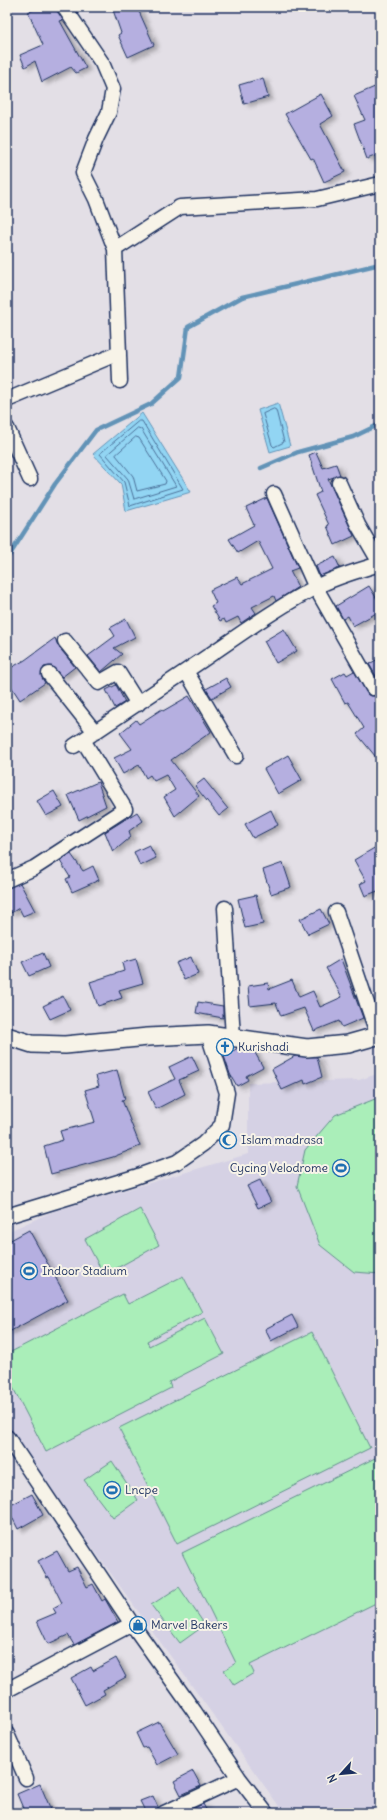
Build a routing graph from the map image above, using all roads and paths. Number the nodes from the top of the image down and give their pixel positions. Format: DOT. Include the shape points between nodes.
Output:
graph roads {
  1 [pos="64,7"];
  2 [pos="380,184"];
  3 [pos="115,249"];
  4 [pos="119,353"];
  5 [pos="120,381"];
  6 [pos="7,400"];
  7 [pos="7,428"];
  8 [pos="30,479"];
  9 [pos="339,483"];
  10 [pos="274,494"];
  11 [pos="380,564"];
  12 [pos="316,588"];
  13 [pos="65,641"];
  14 [pos="186,671"];
  15 [pos="49,674"];
  16 [pos="373,688"];
  17 [pos="138,704"];
  18 [pos="95,732"];
  19 [pos="236,756"];
  20 [pos="7,880"];
  21 [pos="225,908"];
  22 [pos="336,912"];
  23 [pos="208,1034"];
  24 [pos="7,1036"];
  25 [pos="379,1036"];
  26 [pos="233,1037"];
  27 [pos="7,1216"];
  28 [pos="7,1437"];
  29 [pos="132,1624"];
  30 [pos="7,1690"];
  31 [pos="7,1734"];
  32 [pos="26,1778"];
  33 [pos="239,1778"];
  34 [pos="164,1813"];
  35 [pos="266,1813"];
  1 -- 3 [label="street" via="102,63 113,89 109,112 83,173"];
  2 -- 3 [label="street" via="317,200 180,207"];
  3 -- 4 [label="street"];
  4 -- 5 [label="street"];
  4 -- 6 [label="street"];
  7 -- 8 [label="street"];
  9 -- 11 [label="street" via="358,525"];
  10 -- 12 [label="street"];
  11 -- 12 [label="street" via="344,575"];
  12 -- 14 [label="street"];
  12 -- 16 [label="street"];
  13 -- 17 [label="street" via="99,683 118,672"];
  14 -- 17 [label="street"];
  14 -- 19 [label="street"];
  15 -- 18 [label="street"];
  17 -- 18 [label="street"];
  18 -- 20 [label="street" via="79,743 125,809 34,868"];
  21 -- 26 [label="street"];
  22 -- 25 [label="street"];
  23 -- 24 [label="main road" via="65,1045 32,1044"];
  23 -- 26 [label="main road"];
  23 -- 27 [label="street" via="227,1093 222,1124 204,1144 177,1162 142,1175"];
  25 -- 26 [label="main road" via="348,1044 307,1048"];
  28 -- 29 [label="street"];
  29 -- 30 [label="street"];
  29 -- 33 [label="street"];
  31 -- 32 [label="street"];
  33 -- 34 [label="street"];
  33 -- 35 [label="street"];
}
